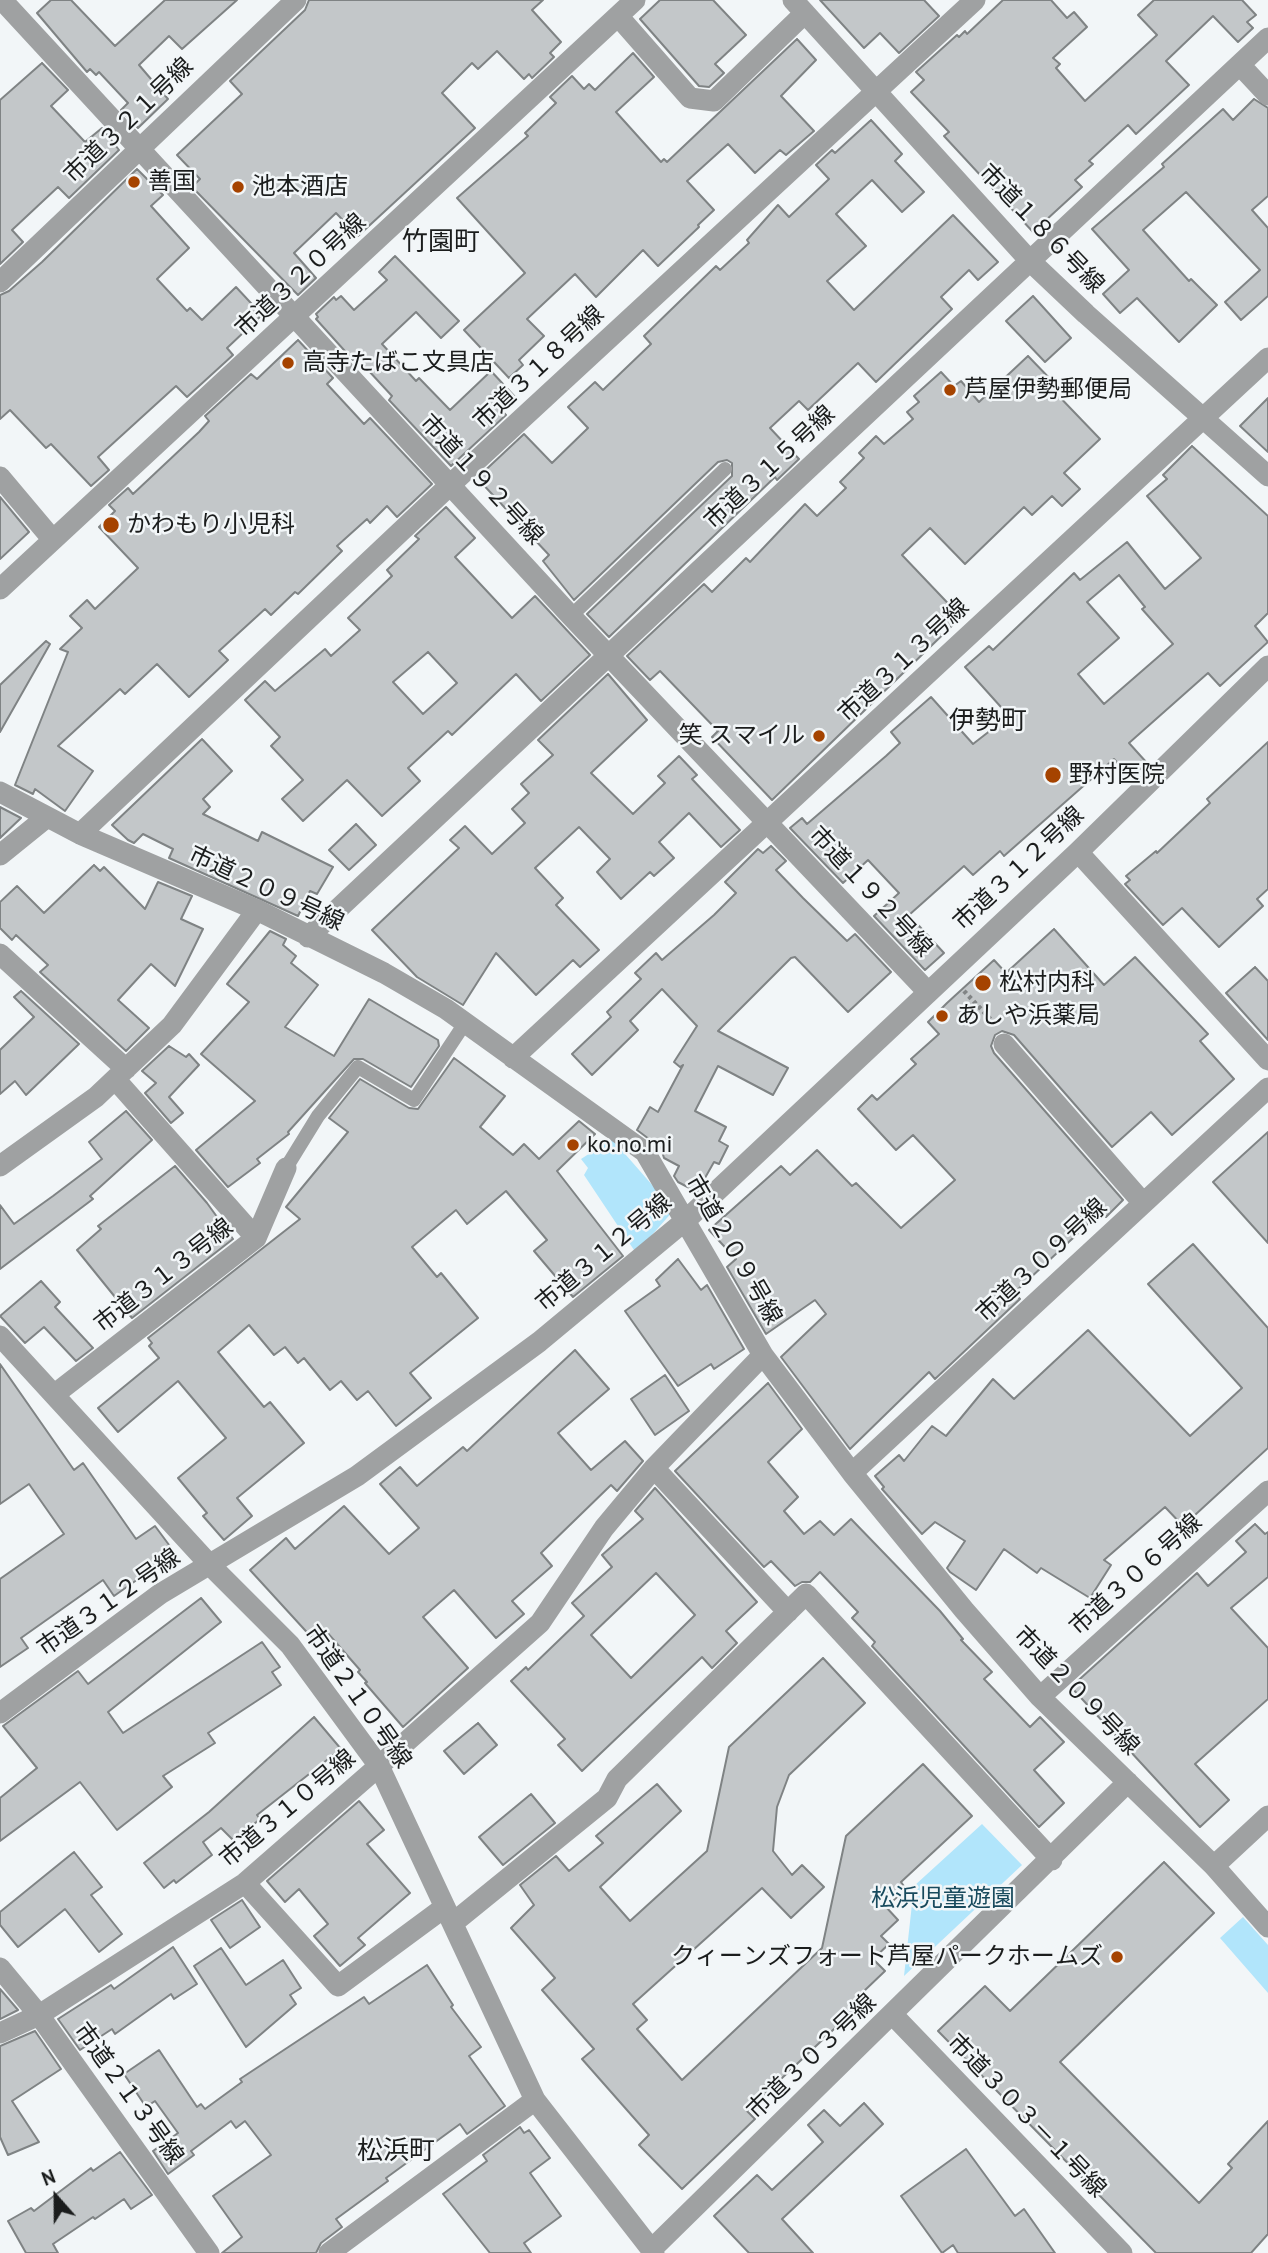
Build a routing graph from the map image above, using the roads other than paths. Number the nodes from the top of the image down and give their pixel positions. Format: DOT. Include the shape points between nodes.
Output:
graph roads {
  1 [pos="2,0"];
  2 [pos="296,0"];
  3 [pos="635,0"];
  4 [pos="975,0"];
  5 [pos="799,6"];
  6 [pos="618,16"];
  7 [pos="1268,38"];
  8 [pos="1240,65"];
  9 [pos="877,91"];
  10 [pos="1268,95"];
  11 [pos="138,148"];
  12 [pos="1030,261"];
  13 [pos="0,282"];
  14 [pos="297,317"];
  15 [pos="1268,358"];
  16 [pos="1205,417"];
  17 [pos="725,469"];
  18 [pos="1268,476"];
  19 [pos="0,477"];
  20 [pos="450,485"];
  21 [pos="53,540"];
  22 [pos="0,589"];
  23 [pos="571,616"];
  24 [pos="608,656"];
  25 [pos="1268,666"];
  26 [pos="0,792"];
  27 [pos="47,817"];
  28 [pos="768,823"];
  29 [pos="80,834"];
  30 [pos="1078,852"];
  31 [pos="0,855"];
  32 [pos="257,909"];
  33 [pos="308,937"];
  34 [pos="0,954"];
  35 [pos="927,990"];
  36 [pos="465,1023"];
  37 [pos="1004,1044"];
  38 [pos="513,1058"];
  39 [pos="1268,1060"];
  40 [pos="120,1074"];
  41 [pos="1268,1088"];
  42 [pos="0,1166"];
  43 [pos="286,1168"];
  44 [pos="1143,1203"];
  45 [pos="686,1220"];
  46 [pos="256,1238"];
  47 [pos="0,1336"];
  48 [pos="763,1355"];
  49 [pos="55,1394"];
  50 [pos="654,1468"];
  51 [pos="852,1473"];
  52 [pos="1268,1491"];
  53 [pos="209,1566"];
  54 [pos="788,1612"];
  55 [pos="1040,1697"];
  56 [pos="0,1713"];
  57 [pos="380,1766"];
  58 [pos="1128,1782"];
  59 [pos="1268,1816"];
  60 [pos="1052,1860"];
  61 [pos="1214,1866"];
  62 [pos="245,1883"];
  63 [pos="449,1915"];
  64 [pos="1268,1927"];
  65 [pos="0,1968"];
  66 [pos="39,2015"];
  67 [pos="893,2015"];
  68 [pos="0,2033"];
  69 [pos="535,2100"];
  70 [pos="653,2251"];
  71 [pos="209,2253"];
  72 [pos="329,2253"];
  73 [pos="1122,2253"];
  1 -- 11 [label="street, 市道１９２号線"];
  2 -- 11 [label="street, 市道３２１号線"];
  3 -- 6 [label="street, 市道３２０号線"];
  4 -- 9 [label="street, 市道３１８号線"];
  5 -- 6 [label="street" via="714,101 690,98"];
  5 -- 9 [label="street, 市道１８６号線"];
  6 -- 14 [label="street, 市道３２０号線"];
  7 -- 8 [label="street, 市道３１５号線"];
  8 -- 10 [label="street"];
  8 -- 12 [label="street, 市道３１５号線"];
  9 -- 12 [label="street, 市道１８６号線"];
  9 -- 20 [label="street, 市道３１８号線"];
  11 -- 13 [label="street, 市道３２１号線"];
  11 -- 14 [label="street, 市道１９２号線"];
  12 -- 16 [label="street, 市道１８６号線"];
  12 -- 24 [label="street, 市道３１５号線"];
  14 -- 20 [label="street, 市道１９２号線"];
  14 -- 21 [label="street, 市道３２０号線"];
  15 -- 16 [label="street, 市道３１３号線"];
  16 -- 18 [label="street, 市道１８６号線"];
  16 -- 28 [label="street, 市道３１３号線"];
  17 -- 23 [label="lane"];
  19 -- 21 [label="street"];
  20 -- 23 [label="street, 市道１９２号線"];
  20 -- 29 [label="street, 市道３１８号線"];
  21 -- 22 [label="street, 市道３２０号線"];
  23 -- 24 [label="street, 市道１９２号線"];
  24 -- 28 [label="street, 市道１９２号線"];
  24 -- 33 [label="street, 市道３１５号線"];
  25 -- 30 [label="street, 市道３１２号線"];
  26 -- 27 [label="street, 市道２０９号線"];
  27 -- 29 [label="street, 市道２０９号線"];
  27 -- 31 [label="street"];
  28 -- 35 [label="street, 市道１９２号線"];
  28 -- 38 [label="street, 市道３１３号線"];
  29 -- 32 [label="street, 市道２０９号線"];
  30 -- 35 [label="street, 市道３１２号線"];
  30 -- 39 [label="street"];
  32 -- 33 [label="street, 市道２０９号線"];
  32 -- 40 [label="street" via="172,1025"];
  33 -- 36 [label="street, 市道２０９号線" via="384,973"];
  34 -- 40 [label="street"];
  35 -- 45 [label="street, 市道３１２号線"];
  36 -- 38 [label="street, 市道２０９号線"];
  36 -- 43 [label="lane, 市道３１３号線" via="414,1100 358,1067 318,1116"];
  37 -- 44 [label="street"];
  38 -- 45 [label="street, 市道２０９号線" via="645,1152"];
  40 -- 42 [label="street" via="96,1097"];
  40 -- 46 [label="street"];
  41 -- 44 [label="street, 市道３０９号線"];
  43 -- 46 [label="street, 市道３１３号線"];
  44 -- 51 [label="street, 市道３０９号線"];
  45 -- 48 [label="street, 市道２０９号線"];
  45 -- 53 [label="street, 市道３１２号線" via="539,1342 357,1476"];
  46 -- 49 [label="street, 市道３１３号線"];
  47 -- 49 [label="street, 市道２１０号線"];
  48 -- 50 [label="street, 市道３１０号線"];
  48 -- 51 [label="street, 市道２０９号線"];
  49 -- 53 [label="street, 市道２１０号線"];
  50 -- 54 [label="street"];
  50 -- 57 [label="street, 市道３１０号線" via="604,1528 540,1623"];
  51 -- 55 [label="street, 市道２０９号線"];
  52 -- 55 [label="street, 市道３０６号線"];
  53 -- 56 [label="street, 市道３１２号線" via="160,1594"];
  53 -- 57 [label="street, 市道２１０号線" via="290,1644"];
  54 -- 60 [label="street" via="806,1594"];
  54 -- 63 [label="street" via="617,1779 607,1798"];
  55 -- 58 [label="street, 市道２０９号線"];
  57 -- 62 [label="street, 市道３１０号線"];
  57 -- 63 [label="street, 市道２１０号線"];
  58 -- 60 [label="street, 市道３０３号線"];
  58 -- 61 [label="street, 市道２０９号線"];
  59 -- 61 [label="street"];
  60 -- 67 [label="street, 市道３０３号線"];
  61 -- 64 [label="street, 市道２０９号線"];
  62 -- 63 [label="street" via="338,1986"];
  62 -- 66 [label="street, 市道３１０号線"];
  63 -- 69 [label="street, 市道２１０号線"];
  65 -- 66 [label="street, 市道２１３号線"];
  66 -- 68 [label="street, 市道３１０号線"];
  66 -- 71 [label="street, 市道２１３号線"];
  67 -- 70 [label="street, 市道３０３号線"];
  67 -- 73 [label="street, 市道３０３－１号線"];
  69 -- 70 [label="street, 市道２１０号線"];
  69 -- 72 [label="street"];
}
